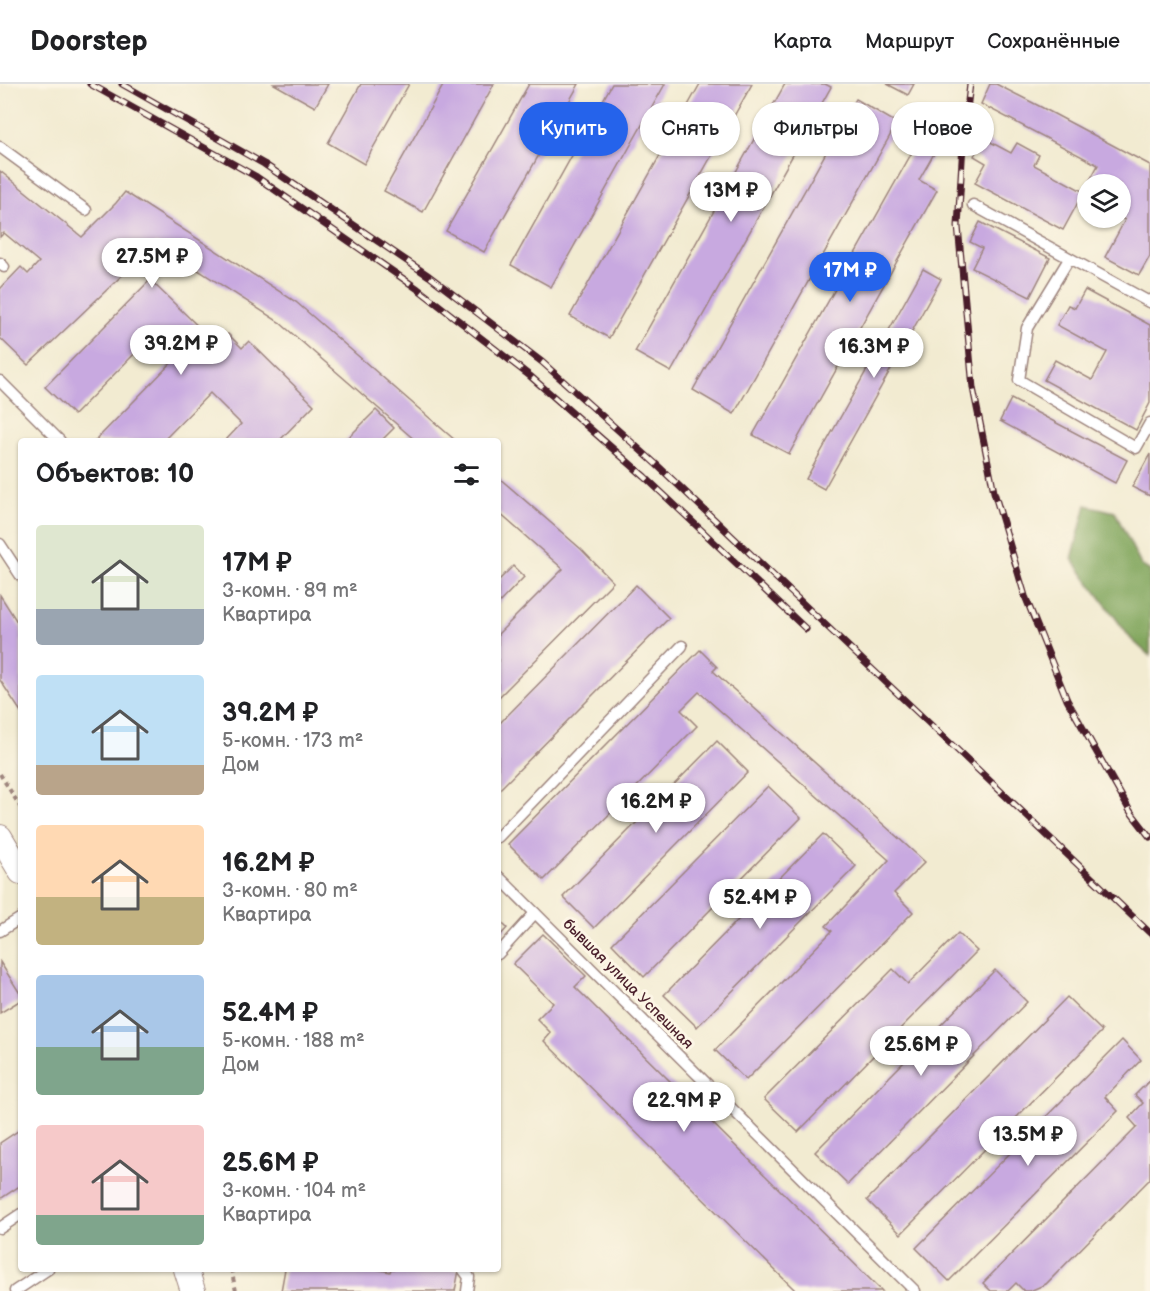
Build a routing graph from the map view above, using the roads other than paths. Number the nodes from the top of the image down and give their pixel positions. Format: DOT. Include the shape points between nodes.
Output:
graph roads {
  1 [pos="0,147"];
  2 [pos="973,205"];
  3 [pos="86,210"];
  4 [pos="1069,259"];
  5 [pos="1150,300"];
  6 [pos="0,381"];
  7 [pos="1150,423"];
  8 [pos="57,438"];
  9 [pos="0,544"];
  10 [pos="18,571"];
  11 [pos="682,646"];
  12 [pos="501,834"];
  13 [pos="0,837"];
  14 [pos="18,867"];
  15 [pos="501,879"];
  16 [pos="535,913"];
  17 [pos="18,920"];
  18 [pos="0,931"];
  19 [pos="501,951"];
  20 [pos="18,1220"];
  21 [pos="0,1228"];
  22 [pos="44,1272"];
  23 [pos="187,1272"];
  24 [pos="466,1272"];
  25 [pos="15,1291"];
  26 [pos="193,1291"];
  27 [pos="467,1291"];
  28 [pos="915,1291"];
  1 -- 3 [label="lane"];
  2 -- 4 [label="lane"];
  4 -- 5 [label="lane"];
  4 -- 7 [label="lane" via="1027,328 1019,380 1137,448"];
  6 -- 8 [label="lane"];
  9 -- 10 [label="lane"];
  11 -- 12 [label="lane"];
  13 -- 14 [label="street"];
  15 -- 16 [label="lane, бывшая улица Успешная"];
  16 -- 19 [label="lane"];
  16 -- 28 [label="lane, бывшая улица Успешная"];
  17 -- 18 [label="lane"];
  20 -- 21 [label="lane"];
  22 -- 25 [label="lane"];
  23 -- 26 [label="street"];
  24 -- 27 [label="lane" via="470,1276"];
}
